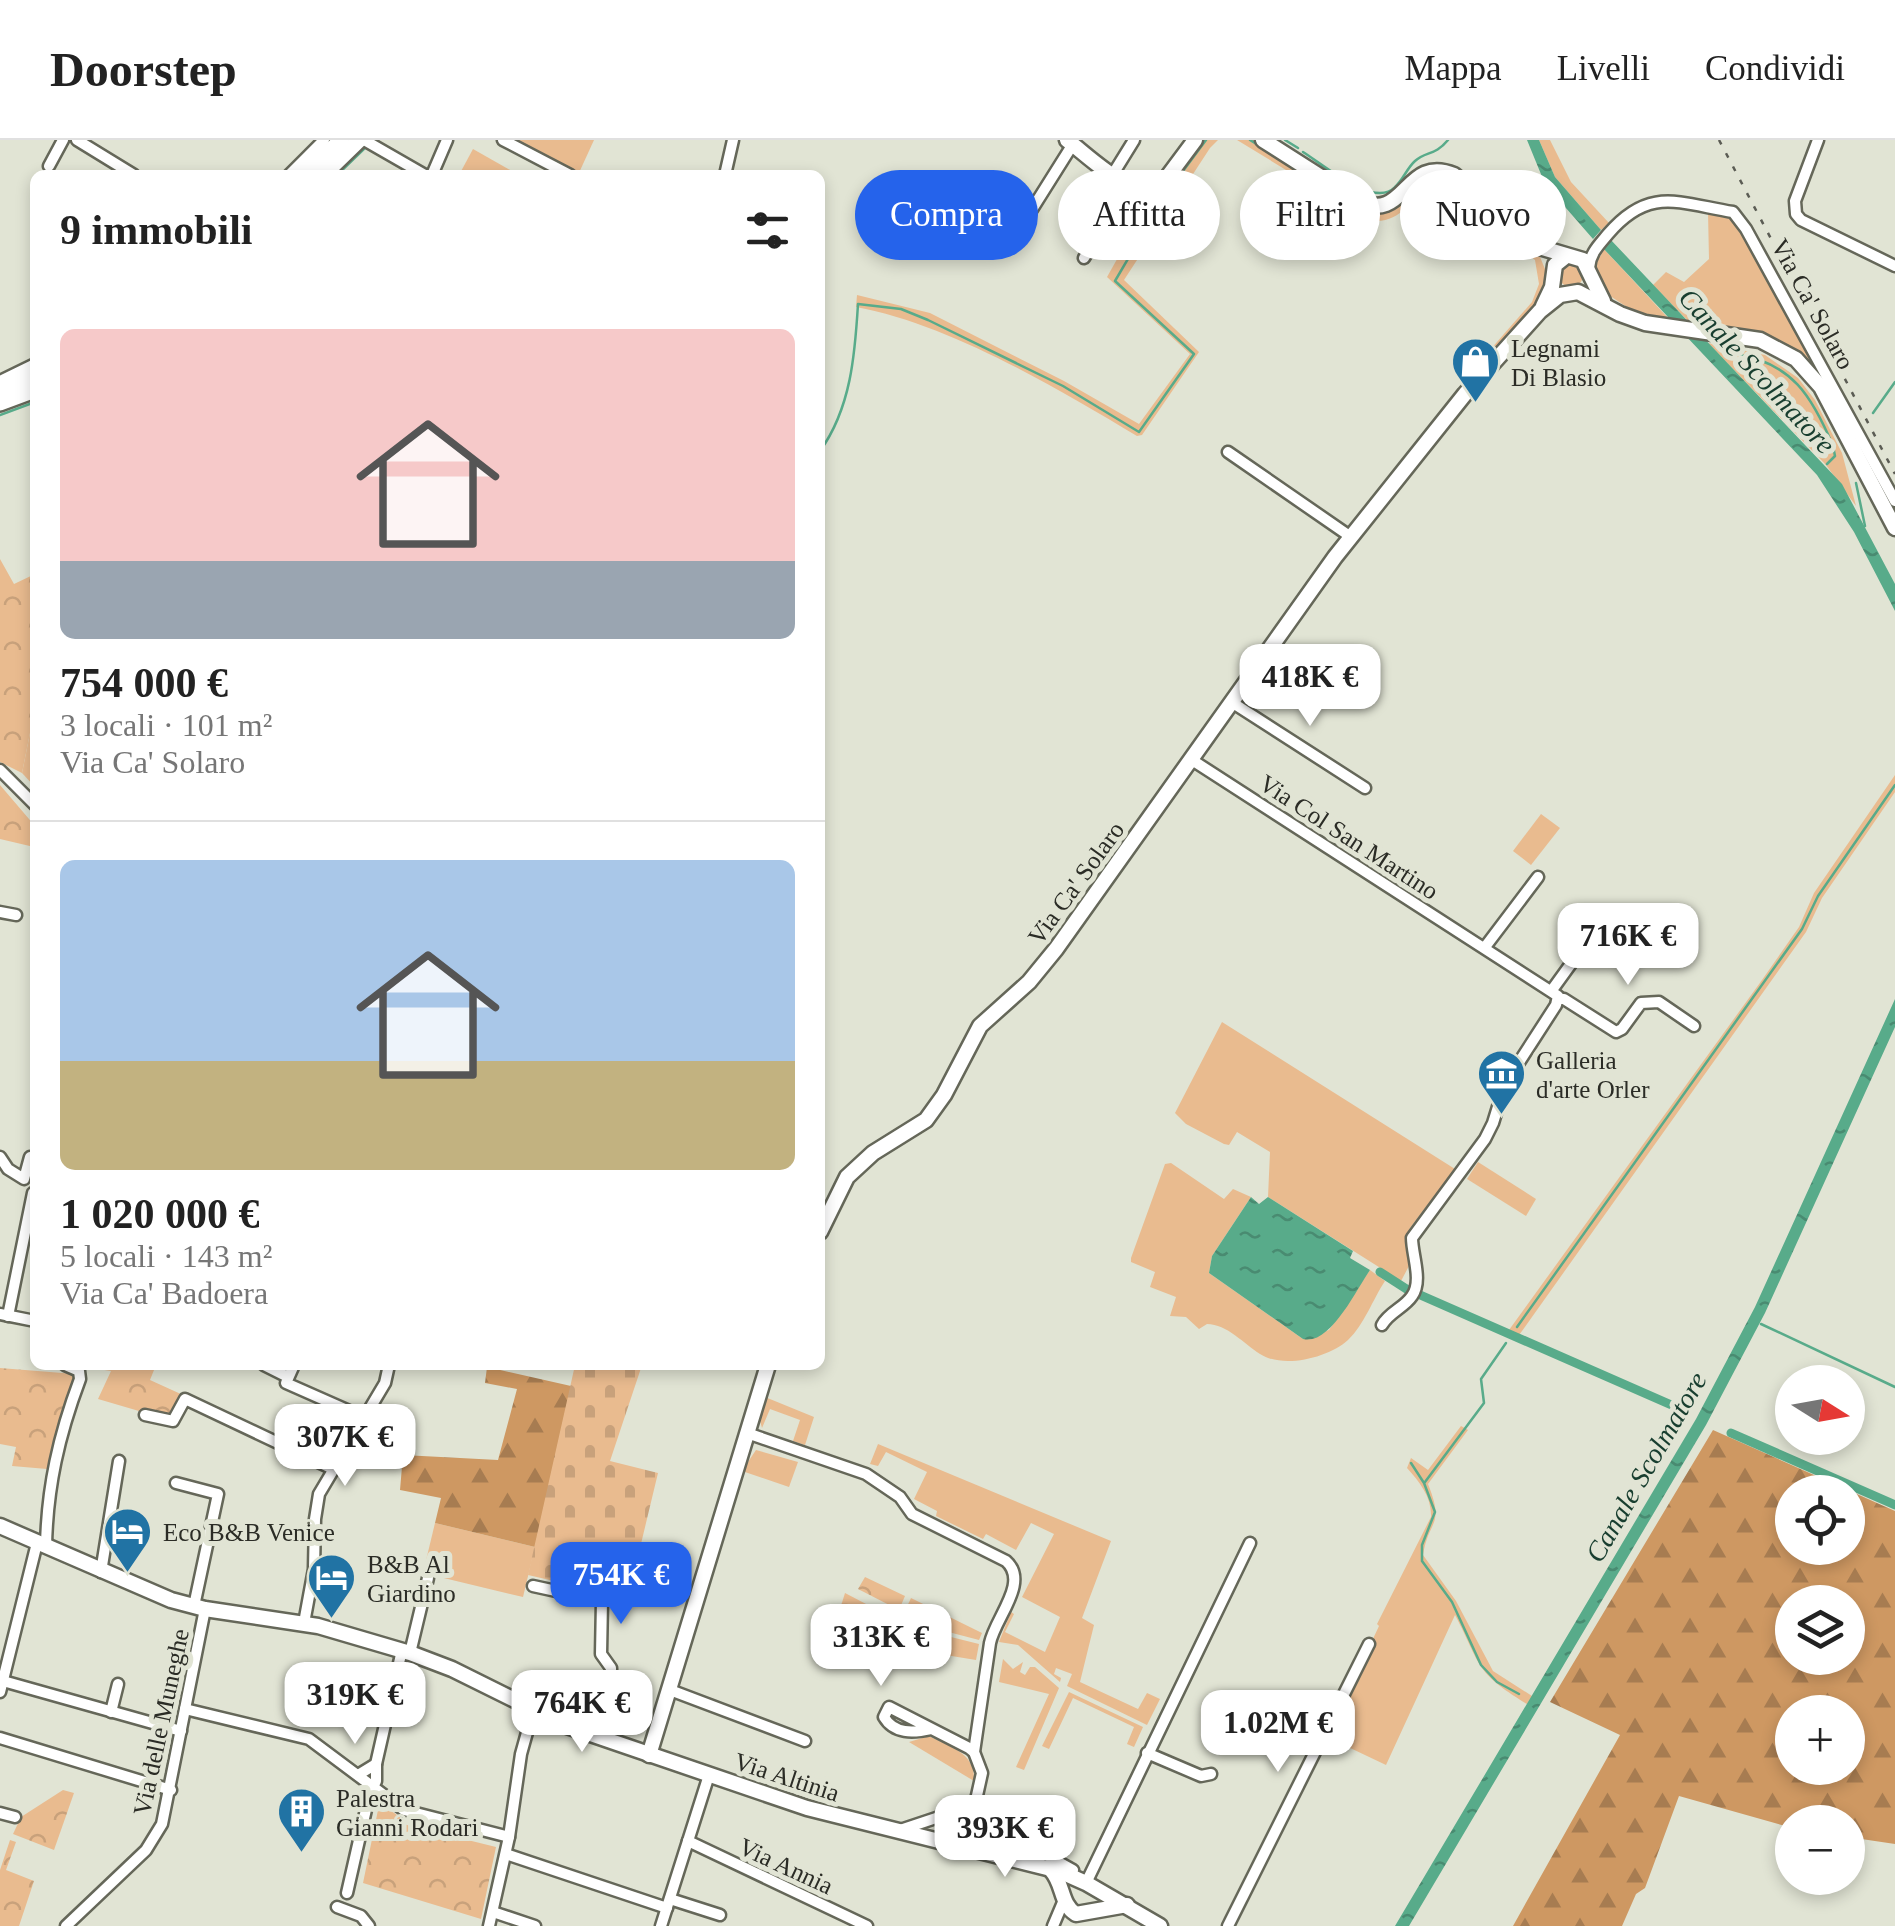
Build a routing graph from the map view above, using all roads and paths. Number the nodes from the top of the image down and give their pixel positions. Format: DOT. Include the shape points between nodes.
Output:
graph roads {
  1 [pos="63,140"];
  2 [pos="77,140"];
  3 [pos="324,140"];
  4 [pos="341,140"];
  5 [pos="447,140"];
  6 [pos="503,140"];
  7 [pos="733,140"];
  8 [pos="1134,140"];
  9 [pos="1195,140"];
  10 [pos="1264,140"];
  11 [pos="1818,140"];
  12 [pos="366,142"];
  13 [pos="1070,142"];
  14 [pos="115,163"];
  15 [pos="49,166"];
  16 [pos="111,170"];
  17 [pos="126,170"];
  18 [pos="295,170"];
  19 [pos="311,170"];
  20 [pos="330,170"];
  21 [pos="419,170"];
  22 [pos="431,170"];
  23 [pos="560,170"];
  24 [pos="726,170"];
  25 [pos="1107,170"];
  26 [pos="1115,170"];
  27 [pos="1172,170"];
  28 [pos="1400,195"];
  29 [pos="1038,198"];
  30 [pos="1598,244"];
  31 [pos="1568,256"];
  32 [pos="1546,260"];
  33 [pos="1895,266"];
  34 [pos="1590,273"];
  35 [pos="1553,275"];
  36 [pos="1571,292"];
  37 [pos="1606,304"];
  38 [pos="1540,311"];
  39 [pos="30,366"];
  40 [pos="30,379"];
  41 [pos="0,381"];
  42 [pos="0,390"];
  43 [pos="30,392"];
  44 [pos="0,403"];
  45 [pos="1228,452"];
  46 [pos="1895,500"];
  47 [pos="1895,528"];
  48 [pos="1350,537"];
  49 [pos="1233,702"];
  50 [pos="1192,760"];
  51 [pos="0,770"];
  52 [pos="1365,788"];
  53 [pos="30,799"];
  54 [pos="1538,877"];
  55 [pos="0,912"];
  56 [pos="16,915"];
  57 [pos="1594,932"];
  58 [pos="1485,947"];
  59 [pos="1555,994"];
  60 [pos="1694,1026"];
  61 [pos="0,1157"];
  62 [pos="30,1157"];
  63 [pos="30,1206"];
  64 [pos="825,1221"];
  65 [pos="4,1315"];
  66 [pos="30,1320"];
  67 [pos="1382,1325"];
  68 [pos="77,1370"];
  69 [pos="274,1370"];
  70 [pos="292,1370"];
  71 [pos="388,1370"];
  72 [pos="766,1370"];
  73 [pos="288,1377"];
  74 [pos="145,1415"];
  75 [pos="362,1418"];
  76 [pos="747,1433"];
  77 [pos="120,1461"];
  78 [pos="333,1469"];
  79 [pos="176,1482"];
  80 [pos="0,1526"];
  81 [pos="1250,1543"];
  82 [pos="42,1545"];
  83 [pos="101,1572"];
  84 [pos="428,1578"];
  85 [pos="533,1586"];
  86 [pos="200,1608"];
  87 [pos="304,1624"];
  88 [pos="1368,1644"];
  89 [pos="406,1651"];
  90 [pos="118,1684"];
  91 [pos="2,1686"];
  92 [pos="670,1690"];
  93 [pos="184,1708"];
  94 [pos="532,1711"];
  95 [pos="111,1712"];
  96 [pos="931,1729"];
  97 [pos="181,1731"];
  98 [pos="0,1738"];
  99 [pos="598,1738"];
  100 [pos="805,1740"];
  101 [pos="974,1752"];
  102 [pos="1148,1752"];
  103 [pos="649,1755"];
  104 [pos="376,1764"];
  105 [pos="1211,1774"];
  106 [pos="709,1775"];
  107 [pos="358,1776"];
  108 [pos="373,1786"];
  109 [pos="171,1790"];
  110 [pos="0,1813"];
  111 [pos="16,1816"];
  112 [pos="976,1822"];
  113 [pos="896,1831"];
  114 [pos="510,1836"];
  115 [pos="688,1842"];
  116 [pos="972,1849"];
  117 [pos="506,1854"];
  118 [pos="1048,1865"];
  119 [pos="1082,1880"];
  120 [pos="347,1893"];
  121 [pos="1064,1897"];
  122 [pos="668,1903"];
  123 [pos="1127,1905"];
  124 [pos="337,1907"];
  125 [pos="1093,1909"];
  126 [pos="492,1912"];
  127 [pos="1076,1914"];
  128 [pos="720,1915"];
  129 [pos="66,1926"];
  130 [pos="369,1926"];
  131 [pos="489,1926"];
  132 [pos="535,1926"];
  133 [pos="661,1926"];
  134 [pos="867,1926"];
  135 [pos="1054,1926"];
  136 [pos="1160,1926"];
  137 [pos="1228,1926"];
  1 -- 15 [label="street"];
  2 -- 14 [label="street"];
  3 -- 18 [label="street"];
  4 -- 19 [label="main road"];
  5 -- 22 [label="street"];
  6 -- 23 [label="street"];
  7 -- 24 [label="street"];
  8 -- 26 [label="street"];
  9 -- 27 [label="street"];
  10 -- 28 [label="street" via="1357,200 1372,206"];
  11 -- 33 [label="street, Via Ca' Solaro" via="1796,214"];
  12 -- 20 [label="main road"];
  12 -- 21 [label="street"];
  13 -- 25 [label="street"];
  13 -- 29 [label="street"];
  14 -- 16 [label="street"];
  14 -- 17 [label="street"];
  30 -- 31 [label="street, Via Ca' Solaro"];
  30 -- 34 [label="street, Via Ca' Solaro"];
  30 -- 46 [label="street, Via Ca' Solaro" via="1634,208 1651,202 1733,212"];
  31 -- 34 [label="street" via="1583,260"];
  31 -- 35 [label="street, Via Ca' Solaro"];
  32 -- 35 [label="street"];
  34 -- 36 [label="street, Via Ca' Solaro"];
  34 -- 37 [label="street"];
  35 -- 36 [label="street, Via Ca' Solaro"];
  35 -- 38 [label="street, Via Ca' Solaro"];
  36 -- 37 [label="street, Via Ca' Solaro"];
  36 -- 38 [label="street, Via Ca' Solaro"];
  37 -- 47 [label="street, Via Ca' Solaro" via="1632,320 1769,344 1805,367"];
  38 -- 48 [label="street, Via Ca' Solaro"];
  39 -- 41 [label="street"];
  40 -- 42 [label="main road"];
  43 -- 44 [label="main road"];
  45 -- 48 [label="street"];
  48 -- 49 [label="street, Via Ca' Solaro"];
  49 -- 50 [label="street, Via Ca' Solaro"];
  49 -- 52 [label="street"];
  50 -- 58 [label="street, Via Col San Martino"];
  50 -- 64 [label="street, Via Ca' Solaro" via="1046,962 980,1026 932,1113 854,1168"];
  51 -- 53 [label="street"];
  54 -- 58 [label="street"];
  55 -- 56 [label="street"];
  57 -- 59 [label="street"];
  58 -- 59 [label="street, Via Col San Martino"];
  59 -- 60 [label="street, Via Col San Martino" via="1616,1032 1640,1004 1652,1002"];
  59 -- 67 [label="street" via="1504,1084 1485,1139 1412,1238 1412,1298"];
  61 -- 62 [label="street" via="24,1179"];
  63 -- 65 [label="street"];
  65 -- 66 [label="street"];
  68 -- 82 [label="street" via="80,1380 56,1449"];
  69 -- 73 [label="street"];
  70 -- 73 [label="street"];
  71 -- 75 [label="street"];
  72 -- 76 [label="street"];
  73 -- 75 [label="street" via="286,1383"];
  74 -- 78 [label="street" via="173,1421 185,1399"];
  75 -- 78 [label="street"];
  76 -- 92 [label="street"];
  76 -- 101 [label="street" via="866,1474 912,1514 1014,1568 1016,1582 992,1632"];
  77 -- 83 [label="street"];
  78 -- 87 [label="street" via="317,1502"];
  79 -- 86 [label="street, Via delle Muneghe" via="218,1494"];
  80 -- 82 [label="street, Via Altinia"];
  81 -- 102 [label="street"];
  82 -- 83 [label="street, Via Altinia"];
  82 -- 91 [label="street"];
  83 -- 86 [label="street, Via Altinia"];
  84 -- 89 [label="street"];
  85 -- 99 [label="street" via="602,1601 601,1654 612,1681"];
  86 -- 87 [label="street, Via Altinia"];
  86 -- 93 [label="street, Via delle Muneghe"];
  87 -- 89 [label="street, Via Altinia"];
  88 -- 137 [label="street"];
  89 -- 94 [label="street, Via Altinia"];
  89 -- 104 [label="street"];
  90 -- 95 [label="street"];
  91 -- 95 [label="street"];
  92 -- 100 [label="street"];
  92 -- 103 [label="street"];
  93 -- 97 [label="street, Via delle Muneghe"];
  93 -- 107 [label="street" via="309,1738"];
  94 -- 99 [label="street, Via Altinia"];
  94 -- 114 [label="street"];
  95 -- 97 [label="street"];
  96 -- 101 [label="street"];
  97 -- 109 [label="street, Via delle Muneghe"];
  98 -- 109 [label="street"];
  99 -- 103 [label="street, Via Altinia"];
  101 -- 112 [label="street" via="982,1774"];
  102 -- 105 [label="street" via="1201,1776"];
  102 -- 119 [label="street"];
  103 -- 106 [label="street, Via Altinia"];
  104 -- 107 [label="street"];
  104 -- 108 [label="street"];
  106 -- 113 [label="street, Via Altinia"];
  106 -- 115 [label="street"];
  107 -- 108 [label="street"];
  108 -- 114 [label="street" via="404,1810"];
  108 -- 120 [label="street"];
  109 -- 129 [label="street, Via delle Muneghe" via="152,1842"];
  110 -- 111 [label="street"];
  112 -- 113 [label="street" via="948,1814"];
  112 -- 116 [label="street"];
  112 -- 118 [label="street" via="999,1829"];
  113 -- 116 [label="street, Via Altinia"];
  114 -- 117 [label="street"];
  115 -- 122 [label="street"];
  115 -- 134 [label="street, Via Annia"];
  116 -- 118 [label="street, Via Altinia"];
  117 -- 122 [label="street"];
  117 -- 126 [label="street"];
  118 -- 119 [label="street, Via Altinia"];
  118 -- 121 [label="street"];
  119 -- 121 [label="street"];
  119 -- 123 [label="street, Via Altinia"];
  119 -- 125 [label="street" via="1097,1897"];
  121 -- 127 [label="street"];
  121 -- 135 [label="street"];
  122 -- 128 [label="street"];
  122 -- 133 [label="street"];
  123 -- 125 [label="street"];
  123 -- 136 [label="street, Via Altinia"];
  124 -- 130 [label="street" via="362,1916"];
  125 -- 127 [label="street"];
  126 -- 131 [label="street"];
  126 -- 132 [label="street"];
  127 -- 135 [label="street"];
}
